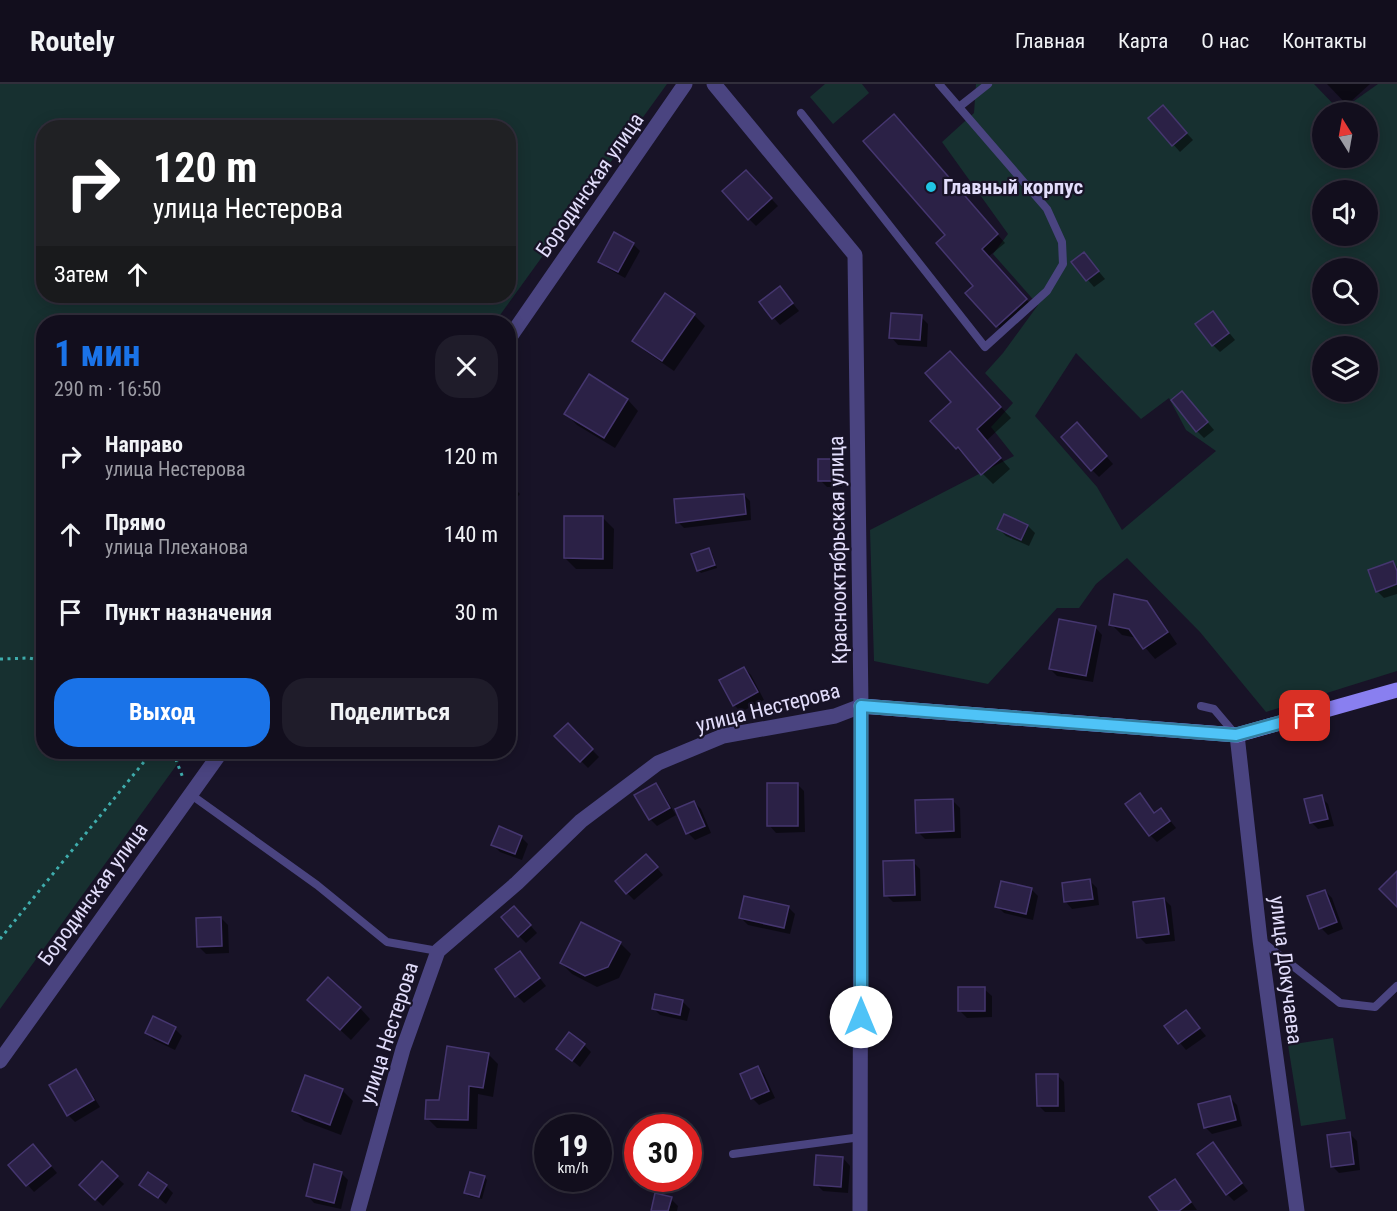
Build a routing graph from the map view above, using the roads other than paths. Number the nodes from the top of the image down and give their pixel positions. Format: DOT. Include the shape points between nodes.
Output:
graph roads {
  1 [pos="685,84"];
  2 [pos="714,84"];
  3 [pos="939,84"];
  4 [pos="988,84"];
  5 [pos="959,107"];
  6 [pos="801,113"];
  7 [pos="516,328"];
  8 [pos="1397,690"];
  9 [pos="861,706"];
  10 [pos="1201,706"];
  11 [pos="1236,735"];
  12 [pos="216,759"];
  13 [pos="190,794"];
  14 [pos="1260,940"];
  15 [pos="438,951"];
  16 [pos="1397,986"];
  17 [pos="0,1060"];
  18 [pos="861,1137"];
  19 [pos="733,1154"];
  20 [pos="358,1211"];
  21 [pos="860,1211"];
  22 [pos="1297,1211"];
  1 -- 7 [label="street, Бородинская улица"];
  2 -- 9 [label="street, Краснооктябрьская улица" via="855,255"];
  3 -- 5 [label="lane"];
  4 -- 5 [label="lane"];
  5 -- 6 [label="lane" via="1047,209 1062,242 1063,264 1047,291 985,347"];
  8 -- 11 [label="street"];
  9 -- 11 [label="street, улица Нестерова"];
  9 -- 15 [label="street, улица Нестерова" via="835,716 723,736 658,763 581,821 518,883"];
  9 -- 18 [label="street, Краснооктябрьская улица"];
  10 -- 11 [label="lane" via="1214,709"];
  11 -- 14 [label="street, улица Докучаева"];
  12 -- 13 [label="street, Бородинская улица"];
  13 -- 15 [label="lane" via="317,885 387,942"];
  13 -- 17 [label="street, Бородинская улица"];
  14 -- 16 [label="lane" via="1340,1003 1375,1007"];
  14 -- 22 [label="street, улица Докучаева"];
  15 -- 20 [label="street, улица Нестерова" via="403,1049"];
  18 -- 19 [label="lane"];
  18 -- 21 [label="street, Краснооктябрьская улица"];
}
